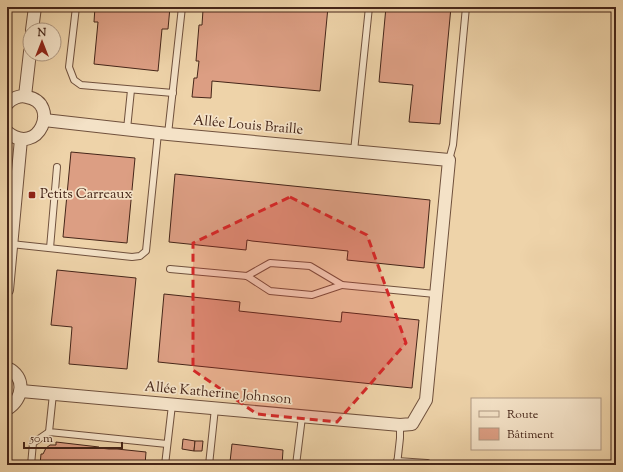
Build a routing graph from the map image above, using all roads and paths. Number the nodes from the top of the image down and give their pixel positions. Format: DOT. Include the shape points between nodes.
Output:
graph roads {
  1 [pos="35,7"];
  2 [pos="76,7"];
  3 [pos="182,7"];
  4 [pos="369,7"];
  5 [pos="466,7"];
  6 [pos="33,22"];
  7 [pos="29,62"];
  8 [pos="131,90"];
  9 [pos="173,93"];
  10 [pos="25,96"];
  11 [pos="7,104"];
  12 [pos="44,120"];
  13 [pos="128,129"];
  14 [pos="7,132"];
  15 [pos="163,133"];
  16 [pos="21,139"];
  17 [pos="354,151"];
  18 [pos="449,160"];
  19 [pos="57,167"];
  20 [pos="11,244"];
  21 [pos="50,248"];
  22 [pos="170,268"];
  23 [pos="247,276"];
  24 [pos="342,285"];
  25 [pos="7,290"];
  26 [pos="435,294"];
  27 [pos="7,368"];
  28 [pos="21,390"];
  29 [pos="53,394"];
  30 [pos="172,404"];
  31 [pos="215,408"];
  32 [pos="7,409"];
  33 [pos="302,417"];
  34 [pos="406,425"];
  35 [pos="50,432"];
  36 [pos="167,444"];
  37 [pos="397,463"];
  38 [pos="31,465"];
  39 [pos="165,465"];
  40 [pos="209,465"];
  41 [pos="296,465"];
  42 [pos="427,465"];
  1 -- 6 [label="street"];
  2 -- 8 [label="lane" via="69,67 74,80 81,85"];
  3 -- 9 [label="lane"];
  4 -- 17 [label="lane"];
  5 -- 18 [label="lane" via="453,145"];
  7 -- 10 [label="street"];
  8 -- 9 [label="lane"];
  8 -- 13 [label="lane"];
  9 -- 15 [label="lane"];
  10 -- 11 [label="street" via="15,98"];
  10 -- 12 [label="street" via="40,104"];
  12 -- 13 [label="street, Allée Louis Braille"];
  12 -- 16 [label="street" via="42,128 36,134"];
  13 -- 15 [label="street, Allée Louis Braille"];
  14 -- 16 [label="street"];
  15 -- 17 [label="street, Allée Louis Braille"];
  15 -- 21 [label="lane" via="146,251 140,256 132,257"];
  16 -- 20 [label="street"];
  17 -- 18 [label="street, Allée Louis Braille"];
  18 -- 26 [label="street"];
  19 -- 21 [label="lane"];
  20 -- 21 [label="lane"];
  20 -- 25 [label="street"];
  22 -- 23 [label="lane"];
  23 -- 24 [label="lane" via="270,291 312,295"];
  23 -- 24 [label="lane" via="270,263 310,266"];
  24 -- 26 [label="lane"];
  26 -- 34 [label="street" via="426,400"];
  27 -- 28 [label="street" via="16,374"];
  28 -- 29 [label="street, Allée Katherine Johnson"];
  28 -- 32 [label="street" via="18,399"];
  29 -- 30 [label="street, Allée Katherine Johnson"];
  29 -- 35 [label="lane"];
  30 -- 31 [label="street, Allée Katherine Johnson"];
  30 -- 36 [label="lane"];
  31 -- 33 [label="street, Allée Katherine Johnson"];
  31 -- 40 [label="lane"];
  33 -- 34 [label="street, Allée Katherine Johnson"];
  33 -- 41 [label="lane"];
  34 -- 37 [label="lane" via="400,438"];
  35 -- 36 [label="lane"];
  35 -- 38 [label="lane" via="33,443"];
  36 -- 39 [label="lane"];
  37 -- 42 [label="lane"];
}
